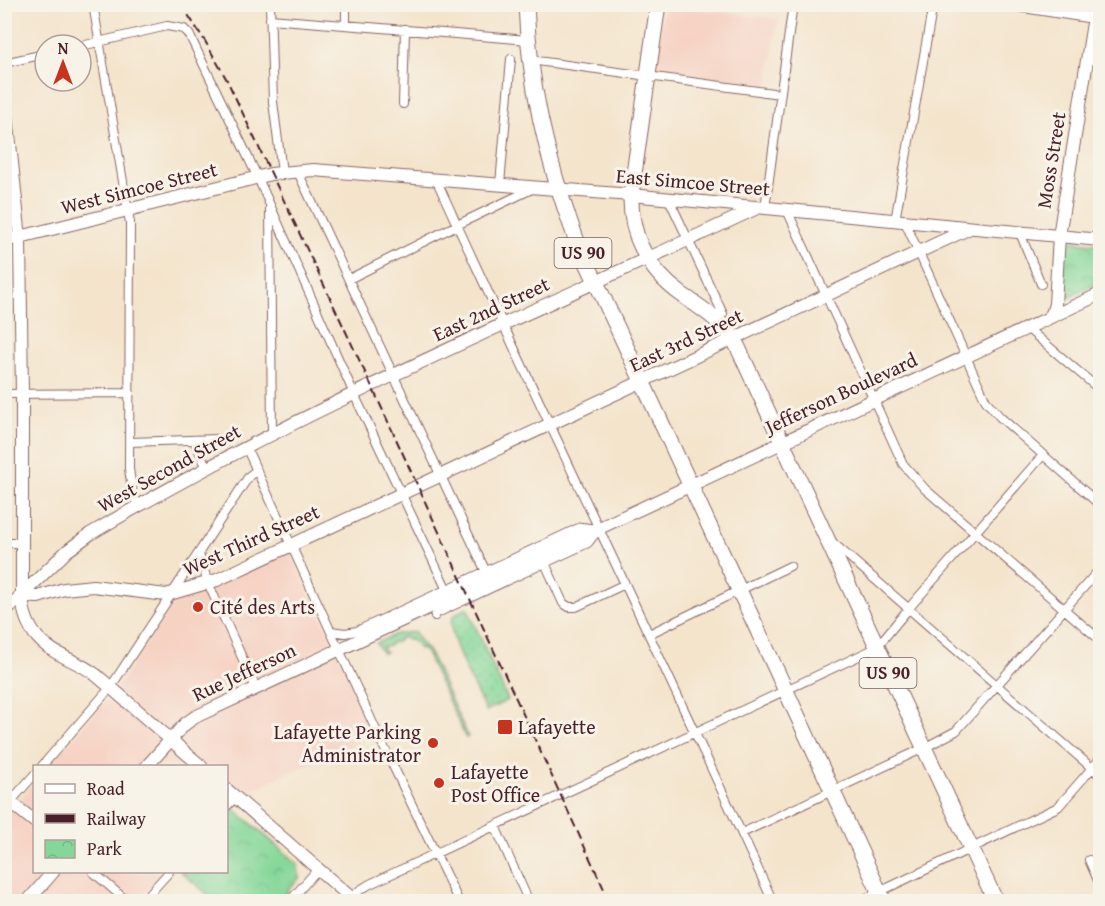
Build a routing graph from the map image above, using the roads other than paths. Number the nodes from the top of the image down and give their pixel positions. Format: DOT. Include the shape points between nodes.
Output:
graph roads {
  1 [pos="93,4"];
  2 [pos="270,4"];
  3 [pos="346,4"];
  4 [pos="526,4"];
  5 [pos="658,4"];
  6 [pos="793,4"];
  7 [pos="933,4"];
  8 [pos="1011,4"];
  9 [pos="1097,13"];
  10 [pos="270,19"];
  11 [pos="346,23"];
  12 [pos="405,29"];
  13 [pos="528,40"];
  14 [pos="99,41"];
  15 [pos="93,43"];
  16 [pos="33,57"];
  17 [pos="511,59"];
  18 [pos="530,60"];
  19 [pos="4,63"];
  20 [pos="647,76"];
  21 [pos="4,87"];
  22 [pos="780,94"];
  23 [pos="403,104"];
  24 [pos="297,170"];
  25 [pos="282,172"];
  26 [pos="258,178"];
  27 [pos="436,179"];
  28 [pos="500,184"];
  29 [pos="536,188"];
  30 [pos="559,190"];
  31 [pos="631,195"];
  32 [pos="669,199"];
  33 [pos="270,205"];
  34 [pos="761,208"];
  35 [pos="787,210"];
  36 [pos="129,211"];
  37 [pos="900,221"];
  38 [pos="457,225"];
  39 [pos="971,228"];
  40 [pos="1020,232"];
  41 [pos="1059,236"];
  42 [pos="20,239"];
  43 [pos="688,240"];
  44 [pos="1101,240"];
  45 [pos="4,241"];
  46 [pos="919,252"];
  47 [pos="647,258"];
  48 [pos="349,279"];
  49 [pos="596,282"];
  50 [pos="1041,284"];
  51 [pos="1101,294"];
  52 [pos="826,296"];
  53 [pos="723,314"];
  54 [pos="1046,320"];
  55 [pos="502,326"];
  56 [pos="1027,328"];
  57 [pos="734,339"];
  58 [pos="965,356"];
  59 [pos="394,376"];
  60 [pos="643,381"];
  61 [pos="372,387"];
  62 [pos="1101,390"];
  63 [pos="130,393"];
  64 [pos="4,394"];
  65 [pos="22,394"];
  66 [pos="354,394"];
  67 [pos="873,399"];
  68 [pos="550,424"];
  69 [pos="272,433"];
  70 [pos="219,439"];
  71 [pos="194,440"];
  72 [pos="130,442"];
  73 [pos="783,442"];
  74 [pos="246,447"];
  75 [pos="1043,455"];
  76 [pos="207,468"];
  77 [pos="257,470"];
  78 [pos="441,475"];
  79 [pos="417,486"];
  80 [pos="691,486"];
  81 [pos="402,493"];
  82 [pos="1101,505"];
  83 [pos="139,506"];
  84 [pos="599,529"];
  85 [pos="975,532"];
  86 [pos="827,537"];
  87 [pos="4,543"];
  88 [pos="21,543"];
  89 [pos="292,544"];
  90 [pos="199,554"];
  91 [pos="545,563"];
  92 [pos="790,566"];
  93 [pos="1101,569"];
  94 [pos="486,572"];
  95 [pos="208,583"];
  96 [pos="625,585"];
  97 [pos="447,590"];
  98 [pos="740,590"];
  99 [pos="173,594"];
  100 [pos="22,596"];
  101 [pos="909,608"];
  102 [pos="1066,610"];
  103 [pos="4,612"];
  104 [pos="435,616"];
  105 [pos="331,631"];
  106 [pos="649,634"];
  107 [pos="1101,640"];
  108 [pos="876,648"];
  109 [pos="339,649"];
  110 [pos="998,685"];
  111 [pos="110,688"];
  112 [pos="256,688"];
  113 [pos="787,690"];
  114 [pos="694,732"];
  115 [pos="171,740"];
  116 [pos="924,748"];
  117 [pos="1101,759"];
  118 [pos="43,765"];
  119 [pos="148,765"];
  120 [pos="200,765"];
  121 [pos="1092,768"];
  122 [pos="1101,775"];
  123 [pos="33,776"];
  124 [pos="833,791"];
  125 [pos="231,793"];
  126 [pos="7,802"];
  127 [pos="33,820"];
  128 [pos="495,826"];
  129 [pos="742,833"];
  130 [pos="971,848"];
  131 [pos="436,853"];
  132 [pos="1089,860"];
  133 [pos="318,869"];
  134 [pos="52,873"];
  135 [pos="94,873"];
  136 [pos="168,873"];
  137 [pos="1101,885"];
  138 [pos="882,896"];
  139 [pos="351,900"];
  140 [pos="27,902"];
  141 [pos="128,902"];
  142 [pos="142,902"];
  143 [pos="289,902"];
  144 [pos="459,902"];
  145 [pos="529,902"];
  146 [pos="773,902"];
  147 [pos="858,902"];
  148 [pos="996,902"];
  1 -- 14 [label="street"];
  2 -- 10 [label="street"];
  3 -- 11 [label="street"];
  4 -- 13 [label="highway, US 90"];
  5 -- 20 [label="highway, US 90"];
  6 -- 22 [label="street"];
  7 -- 37 [label="street"];
  8 -- 9 [label="street"];
  9 -- 41 [label="street, Moss Street"];
  10 -- 11 [label="street"];
  10 -- 25 [label="street" via="273,102"];
  11 -- 12 [label="street"];
  12 -- 13 [label="street"];
  12 -- 23 [label="street"];
  13 -- 18 [label="highway, US 90"];
  14 -- 15 [label="street"];
  14 -- 26 [label="street" via="167,26 184,29 193,40"];
  14 -- 36 [label="street"];
  16 -- 19 [label="street"];
  17 -- 28 [label="street"];
  18 -- 20 [label="street"];
  18 -- 30 [label="highway, US 90" via="543,136"];
  20 -- 22 [label="street"];
  20 -- 31 [label="highway, US 90"];
  21 -- 42 [label="street"];
  22 -- 34 [label="street"];
  24 -- 25 [label="street, East Simcoe Street"];
  24 -- 27 [label="street, East Simcoe Street"];
  24 -- 48 [label="street"];
  25 -- 26 [label="street, West Simcoe Street"];
  26 -- 33 [label="street"];
  26 -- 36 [label="street, West Simcoe Street"];
  27 -- 28 [label="street, East Simcoe Street"];
  27 -- 38 [label="street"];
  28 -- 29 [label="street, East Simcoe Street"];
  29 -- 30 [label="street, East Simcoe Street"];
  29 -- 38 [label="street"];
  30 -- 31 [label="street, East Simcoe Street"];
  30 -- 49 [label="highway, US 90"];
  31 -- 32 [label="street, East Simcoe Street"];
  31 -- 47 [label="highway, US 90" via="634,228"];
  32 -- 34 [label="street, East Simcoe Street"];
  32 -- 43 [label="street"];
  33 -- 66 [label="street"];
  33 -- 69 [label="street"];
  34 -- 35 [label="street, East Simcoe Street"];
  34 -- 43 [label="street, East 2nd Street"];
  35 -- 37 [label="street, East Simcoe Street"];
  35 -- 52 [label="street"];
  36 -- 42 [label="street, West Simcoe Street"];
  36 -- 63 [label="street"];
  37 -- 39 [label="street, East Simcoe Street"];
  37 -- 46 [label="street"];
  38 -- 48 [label="street"];
  38 -- 55 [label="street"];
  39 -- 40 [label="street, East Simcoe Street"];
  39 -- 46 [label="street, East 3rd Street"];
  40 -- 41 [label="street, East Simcoe Street"];
  40 -- 50 [label="street"];
  41 -- 44 [label="street, East Simcoe Street"];
  41 -- 54 [label="street, Moss Street" via="1055,304"];
  42 -- 45 [label="street, West Simcoe Street"];
  42 -- 65 [label="street"];
  43 -- 47 [label="street, East 2nd Street"];
  43 -- 53 [label="street"];
  46 -- 52 [label="street, East 3rd Street"];
  46 -- 58 [label="street"];
  47 -- 49 [label="street, East 2nd Street"];
  47 -- 57 [label="highway, US 90" via="663,279 716,319"];
  48 -- 59 [label="street"];
  49 -- 55 [label="street, East 2nd Street"];
  49 -- 60 [label="highway, US 90"];
  51 -- 54 [label="street, Jefferson Boulevard"];
  52 -- 57 [label="street, East 3rd Street"];
  52 -- 67 [label="street"];
  54 -- 56 [label="street, Jefferson Boulevard"];
  55 -- 59 [label="street, East 2nd Street"];
  55 -- 68 [label="street"];
  56 -- 58 [label="street, Jefferson Boulevard"];
  56 -- 62 [label="street"];
  57 -- 60 [label="street, East 3rd Street"];
  57 -- 73 [label="highway, US 90"];
  58 -- 67 [label="street, Jefferson Boulevard"];
  58 -- 75 [label="street" via="993,410"];
  59 -- 61 [label="street, East 2nd Street"];
  59 -- 78 [label="street"];
  60 -- 68 [label="street, East 3rd Street"];
  60 -- 80 [label="highway, US 90"];
  61 -- 66 [label="street, West Second Street"];
  63 -- 65 [label="street"];
  63 -- 72 [label="street"];
  64 -- 65 [label="street"];
  65 -- 88 [label="street"];
  66 -- 69 [label="street, West Second Street"];
  66 -- 81 [label="street"];
  67 -- 73 [label="street, Jefferson Boulevard"];
  67 -- 85 [label="street" via="903,464 925,489"];
  68 -- 78 [label="street, East 3rd Street"];
  68 -- 84 [label="street"];
  69 -- 74 [label="street, West Second Street"];
  70 -- 71 [label="street"];
  71 -- 72 [label="street"];
  71 -- 76 [label="street"];
  72 -- 83 [label="street" via="130,480"];
  73 -- 80 [label="street, Jefferson Boulevard"];
  73 -- 86 [label="highway, US 90"];
  74 -- 76 [label="street, West Second Street"];
  74 -- 77 [label="street"];
  75 -- 82 [label="street"];
  75 -- 85 [label="street"];
  76 -- 83 [label="street, West Second Street"];
  77 -- 89 [label="street"];
  77 -- 90 [label="street" via="249,476"];
  78 -- 79 [label="street, East 3rd Street"];
  78 -- 94 [label="street"];
  79 -- 81 [label="street, West Third Street"];
  80 -- 84 [label="street, Jefferson Boulevard"];
  80 -- 98 [label="highway, US 90"];
  81 -- 89 [label="street, West Third Street"];
  81 -- 97 [label="street"];
  83 -- 100 [label="street, West Second Street" via="75,544"];
  84 -- 91 [label="street, Jefferson Boulevard" via="588,543"];
  84 -- 94 [label="street, Jefferson Boulevard" via="582,528"];
  84 -- 96 [label="street"];
  84 -- 109 [label="street, Jefferson Boulevard"];
  85 -- 101 [label="street"];
  85 -- 102 [label="street"];
  86 -- 101 [label="street"];
  86 -- 108 [label="highway, US 90"];
  87 -- 88 [label="street"];
  88 -- 100 [label="street"];
  89 -- 95 [label="street, West Third Street"];
  89 -- 105 [label="street"];
  90 -- 95 [label="street"];
  90 -- 99 [label="street"];
  91 -- 96 [label="street" via="563,603 569,607"];
  91 -- 104 [label="street, Jefferson Boulevard"];
  92 -- 98 [label="street"];
  93 -- 102 [label="street"];
  94 -- 97 [label="street, Jefferson Boulevard"];
  95 -- 99 [label="street, West Third Street"];
  95 -- 112 [label="street"];
  96 -- 106 [label="street"];
  97 -- 105 [label="street, Jefferson Boulevard" via="357,631"];
  98 -- 106 [label="street"];
  98 -- 113 [label="highway, US 90"];
  99 -- 100 [label="street, West Third Street" via="93,586 38,597"];
  99 -- 111 [label="street"];
  100 -- 103 [label="street, West Second Street"];
  100 -- 111 [label="street" via="24,612 37,638"];
  101 -- 108 [label="street"];
  101 -- 110 [label="street"];
  102 -- 107 [label="street"];
  102 -- 110 [label="street"];
  105 -- 109 [label="street"];
  106 -- 114 [label="street"];
  108 -- 113 [label="street"];
  108 -- 116 [label="highway, US 90"];
  109 -- 112 [label="street, Rue Jefferson"];
  109 -- 131 [label="street"];
  110 -- 116 [label="street" via="960,728"];
  110 -- 121 [label="street"];
  111 -- 115 [label="street"];
  111 -- 118 [label="street"];
  112 -- 115 [label="street, Rue Jefferson" via="192,718"];
  113 -- 114 [label="street"];
  113 -- 124 [label="highway, US 90"];
  114 -- 128 [label="street"];
  114 -- 129 [label="street"];
  115 -- 119 [label="street, Rue Jefferson"];
  115 -- 120 [label="street"];
  116 -- 124 [label="street"];
  116 -- 130 [label="highway, US 90"];
  117 -- 121 [label="street"];
  121 -- 122 [label="street"];
  121 -- 130 [label="street" via="1058,807"];
  123 -- 126 [label="street"];
  124 -- 129 [label="street"];
  124 -- 138 [label="highway, US 90"];
  125 -- 133 [label="street"];
  126 -- 127 [label="street"];
  128 -- 131 [label="street"];
  128 -- 145 [label="street"];
  129 -- 146 [label="street"];
  130 -- 138 [label="street"];
  130 -- 148 [label="highway, US 90"];
  131 -- 139 [label="street" via="370,884"];
  131 -- 144 [label="street"];
  132 -- 137 [label="street"];
  133 -- 139 [label="street"];
  133 -- 143 [label="street"];
  134 -- 140 [label="street"];
  135 -- 141 [label="street"];
  136 -- 142 [label="street"];
  138 -- 147 [label="street"];
}
